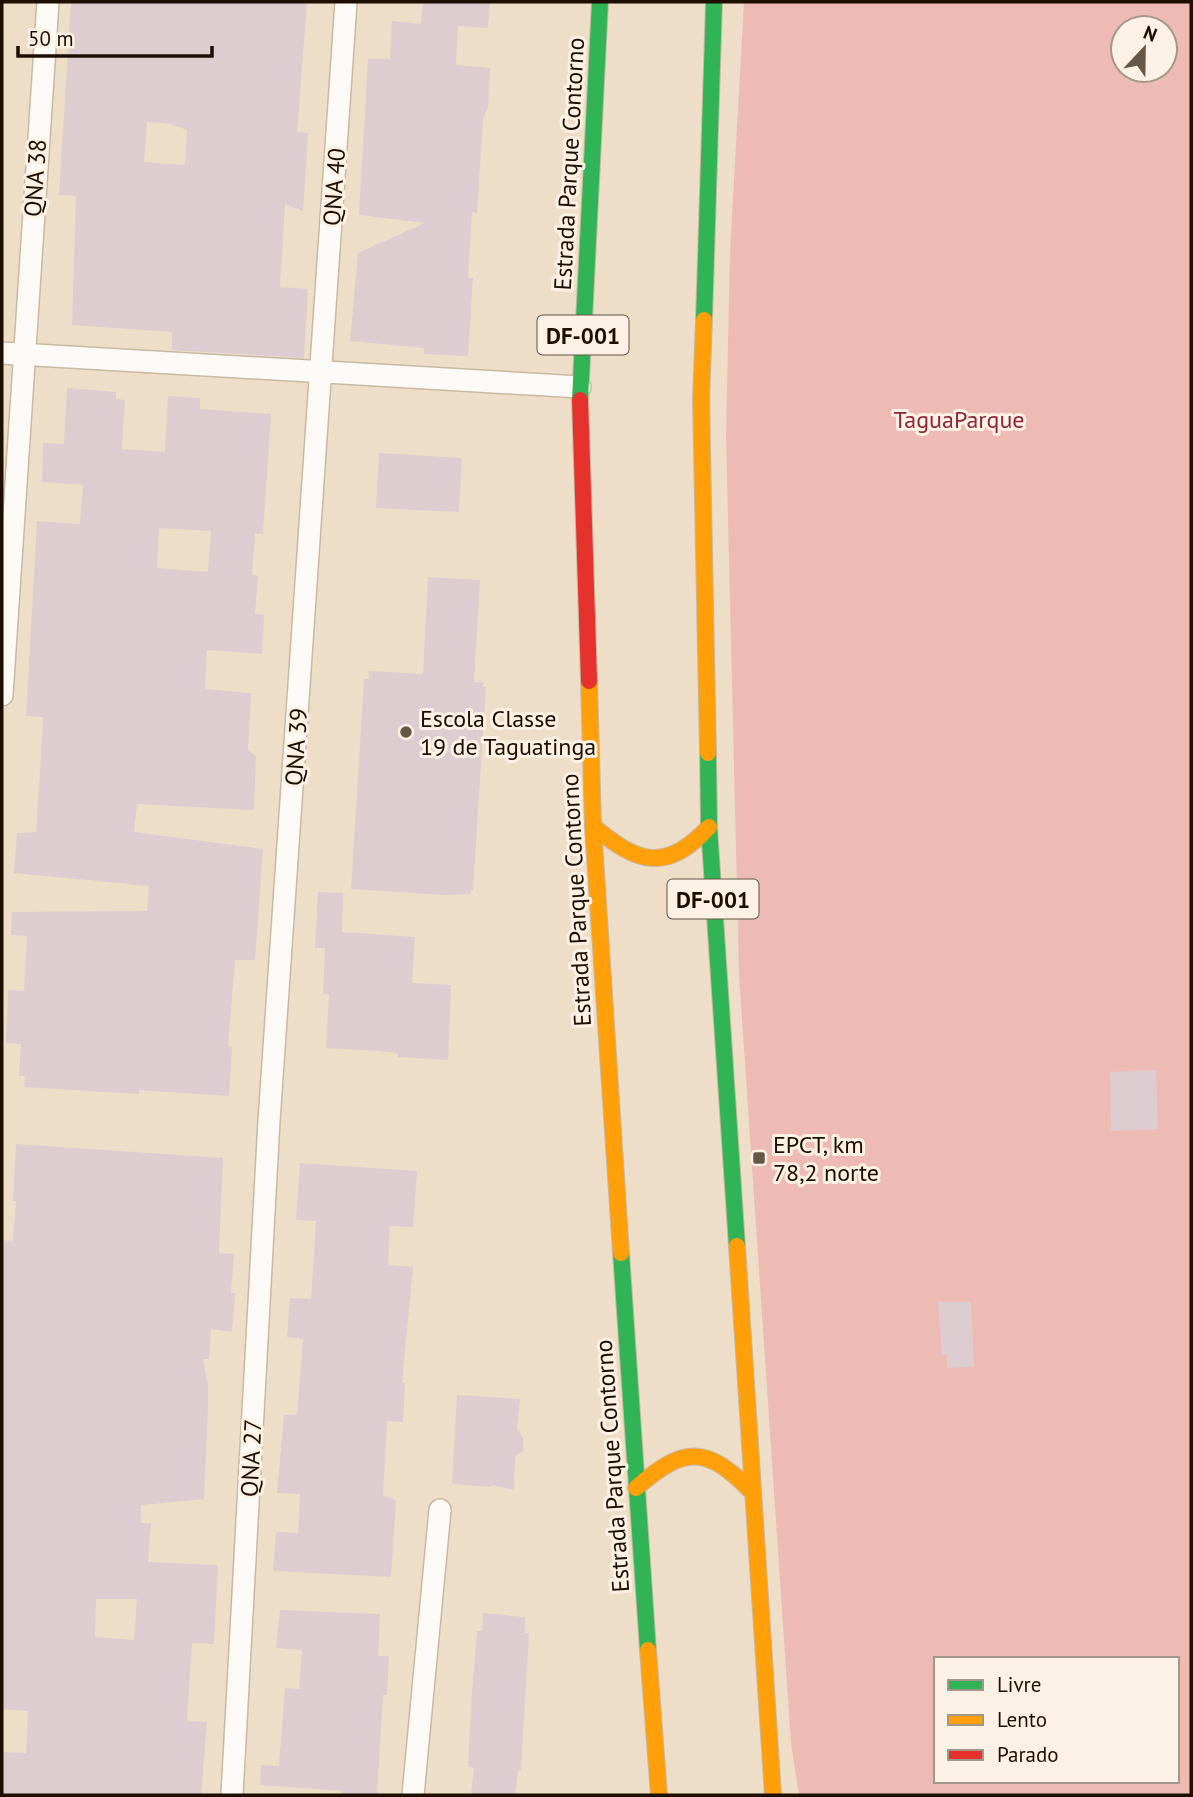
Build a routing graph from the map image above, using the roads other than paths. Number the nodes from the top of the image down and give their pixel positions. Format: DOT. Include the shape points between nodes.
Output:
graph roads {
  1 [pos="48,2"];
  2 [pos="346,2"];
  3 [pos="600,2"];
  4 [pos="714,2"];
  5 [pos="12,354"];
  6 [pos="322,373"];
  7 [pos="580,387"];
  8 [pos="2,695"];
  9 [pos="593,826"];
  10 [pos="709,827"];
  11 [pos="269,1121"];
  12 [pos="636,1488"];
  13 [pos="751,1491"];
  14 [pos="440,1510"];
  15 [pos="232,1795"];
  16 [pos="413,1795"];
  17 [pos="659,1795"];
  18 [pos="773,1795"];
  1 -- 5 [label="street, QNA 38"];
  2 -- 6 [label="street, QNA 40"];
  3 -- 7 [label="highway, Estrada Parque Contorno / DF-001"];
  4 -- 10 [label="highway, DF-001" via="701,398"];
  5 -- 6 [label="street"];
  5 -- 8 [label="street, QNA 38"];
  6 -- 7 [label="street"];
  6 -- 11 [label="street, QNA 39"];
  7 -- 9 [label="highway, Estrada Parque Contorno / DF-001"];
  9 -- 10 [label="highway" via="618,847 638,856 663,859 687,849"];
  9 -- 12 [label="highway, Estrada Parque Contorno / DF-001"];
  10 -- 13 [label="highway, DF-001"];
  11 -- 15 [label="street, QNA 27"];
  12 -- 13 [label="highway" via="673,1458 693,1455 715,1460"];
  12 -- 17 [label="highway, Estrada Parque Contorno / DF-001"];
  13 -- 18 [label="highway, DF-001"];
  14 -- 16 [label="street"];
}
